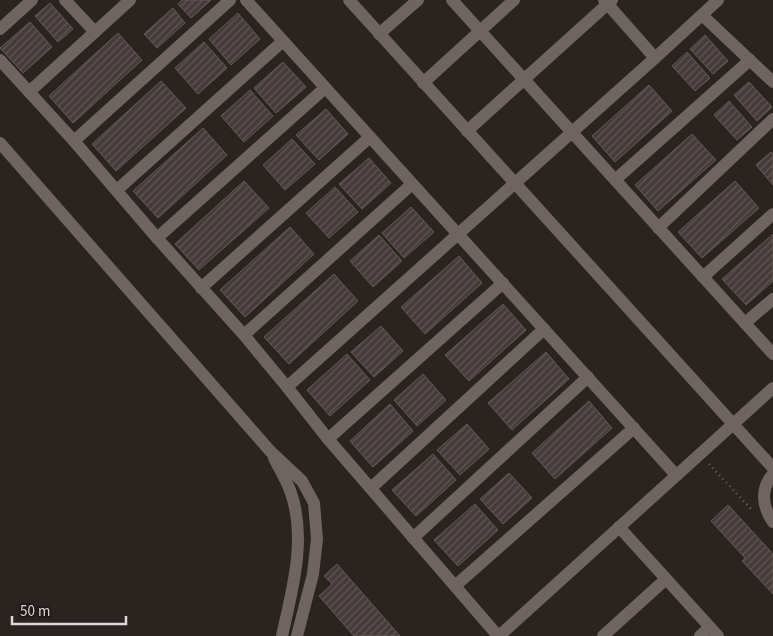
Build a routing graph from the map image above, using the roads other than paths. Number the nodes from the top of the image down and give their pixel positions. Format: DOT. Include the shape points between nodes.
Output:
graph roads {
  1 [pos="32,0"];
  2 [pos="65,0"];
  3 [pos="130,0"];
  4 [pos="230,0"];
  5 [pos="246,0"];
  6 [pos="349,0"];
  7 [pos="418,0"];
  8 [pos="452,0"];
  9 [pos="514,0"];
  10 [pos="718,0"];
  11 [pos="608,1"];
  12 [pos="702,15"];
  13 [pos="0,29"];
  14 [pos="480,31"];
  15 [pos="94,32"];
  16 [pos="379,34"];
  17 [pos="282,41"];
  18 [pos="655,58"];
  19 [pos="0,60"];
  20 [pos="750,60"];
  21 [pos="524,80"];
  22 [pos="773,82"];
  23 [pos="423,83"];
  24 [pos="325,88"];
  25 [pos="29,92"];
  26 [pos="773,119"];
  27 [pos="467,131"];
  28 [pos="572,133"];
  29 [pos="370,137"];
  30 [pos="74,141"];
  31 [pos="0,142"];
  32 [pos="615,180"];
  33 [pos="412,184"];
  34 [pos="514,184"];
  35 [pos="117,190"];
  36 [pos="773,214"];
  37 [pos="658,228"];
  38 [pos="458,234"];
  39 [pos="157,238"];
  40 [pos="703,277"];
  41 [pos="503,283"];
  42 [pos="201,288"];
  43 [pos="773,299"];
  44 [pos="745,324"];
  45 [pos="544,328"];
  46 [pos="244,335"];
  47 [pos="773,354"];
  48 [pos="588,377"];
  49 [pos="287,387"];
  50 [pos="773,388"];
  51 [pos="732,424"];
  52 [pos="634,428"];
  53 [pos="328,439"];
  54 [pos="271,452"];
  55 [pos="773,468"];
  56 [pos="773,474"];
  57 [pos="676,475"];
  58 [pos="371,488"];
  59 [pos="773,522"];
  60 [pos="619,527"];
  61 [pos="413,538"];
  62 [pos="666,579"];
  63 [pos="455,586"];
  64 [pos="709,633"];
  65 [pos="282,636"];
  66 [pos="297,636"];
  67 [pos="498,636"];
  68 [pos="603,636"];
  1 -- 13 [label="street"];
  2 -- 15 [label="street"];
  3 -- 15 [label="street"];
  4 -- 30 [label="street"];
  5 -- 17 [label="street"];
  6 -- 16 [label="street"];
  7 -- 16 [label="street"];
  8 -- 14 [label="street"];
  9 -- 14 [label="street"];
  10 -- 12 [label="street"];
  11 -- 18 [label="street"];
  11 -- 21 [label="street"];
  12 -- 18 [label="street"];
  12 -- 20 [label="street"];
  14 -- 21 [label="street"];
  14 -- 23 [label="street"];
  15 -- 25 [label="street"];
  16 -- 23 [label="street"];
  17 -- 24 [label="street"];
  17 -- 35 [label="street"];
  18 -- 28 [label="street"];
  19 -- 25 [label="street"];
  20 -- 22 [label="street"];
  20 -- 32 [label="street"];
  21 -- 27 [label="street"];
  21 -- 28 [label="street"];
  23 -- 27 [label="street"];
  24 -- 29 [label="street"];
  24 -- 39 [label="street"];
  25 -- 30 [label="street"];
  26 -- 37 [label="street"];
  27 -- 34 [label="street"];
  28 -- 32 [label="street"];
  28 -- 34 [label="street"];
  29 -- 33 [label="street"];
  29 -- 42 [label="street"];
  30 -- 35 [label="street"];
  31 -- 54 [label="street"];
  32 -- 37 [label="street"];
  33 -- 38 [label="street"];
  33 -- 46 [label="street"];
  34 -- 38 [label="street"];
  34 -- 51 [label="street"];
  35 -- 39 [label="street"];
  36 -- 40 [label="street"];
  37 -- 40 [label="street"];
  38 -- 41 [label="street"];
  38 -- 49 [label="street"];
  39 -- 42 [label="street"];
  40 -- 44 [label="street"];
  41 -- 45 [label="street"];
  41 -- 53 [label="street"];
  42 -- 46 [label="street"];
  43 -- 44 [label="street"];
  44 -- 47 [label="street"];
  45 -- 48 [label="street"];
  45 -- 58 [label="street"];
  46 -- 49 [label="street"];
  48 -- 52 [label="street"];
  48 -- 61 [label="street"];
  49 -- 53 [label="street"];
  50 -- 51 [label="street"];
  51 -- 55 [label="street"];
  51 -- 57 [label="street"];
  52 -- 57 [label="street"];
  52 -- 63 [label="street"];
  53 -- 58 [label="street"];
  54 -- 65 [label="street" via="291,492 297,517 295,575"];
  54 -- 66 [label="street" via="302,481 314,502 317,539 313,574"];
  56 -- 59 [label="street" via="764,496 764,505"];
  57 -- 60 [label="street"];
  58 -- 61 [label="street"];
  60 -- 62 [label="street"];
  60 -- 67 [label="street"];
  61 -- 63 [label="street"];
  62 -- 64 [label="street"];
  62 -- 68 [label="street"];
  63 -- 67 [label="street"];
}
